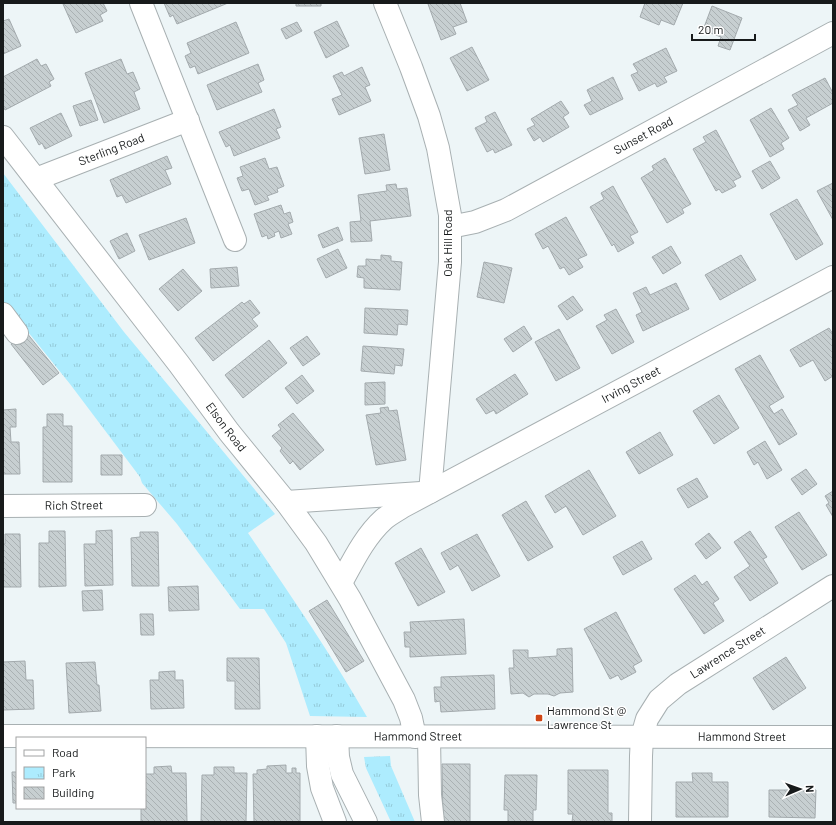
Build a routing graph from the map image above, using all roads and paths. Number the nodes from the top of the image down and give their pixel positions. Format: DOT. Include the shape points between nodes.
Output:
graph roads {
  1 [pos="142,3"];
  2 [pos="385,3"];
  3 [pos="833,33"];
  4 [pos="188,120"];
  5 [pos="3,138"];
  6 [pos="36,179"];
  7 [pos="450,227"];
  8 [pos="235,240"];
  9 [pos="833,277"];
  10 [pos="3,314"];
  11 [pos="17,332"];
  12 [pos="430,492"];
  13 [pos="286,502"];
  14 [pos="145,505"];
  15 [pos="3,506"];
  16 [pos="341,583"];
  17 [pos="833,586"];
  18 [pos="3,736"];
  19 [pos="327,736"];
  20 [pos="422,737"];
  21 [pos="642,737"];
  22 [pos="833,737"];
  23 [pos="335,822"];
  24 [pos="366,822"];
  25 [pos="433,822"];
  26 [pos="640,822"];
  1 -- 4 [label="street"];
  2 -- 7 [label="street, Oak Hill Road" via="429,116 444,177"];
  3 -- 7 [label="street, Sunset Road" via="506,210 475,222"];
  4 -- 6 [label="street, Sterling Road"];
  4 -- 8 [label="street"];
  5 -- 6 [label="street, Elson Road"];
  6 -- 13 [label="street, Elson Road" via="229,432"];
  7 -- 12 [label="street, Oak Hill Road" via="450,262"];
  9 -- 12 [label="street, Irving Street"];
  10 -- 11 [label="street"];
  12 -- 13 [label="street, Irving Street"];
  12 -- 16 [label="street, Irving Street" via="402,507 378,525 357,554"];
  13 -- 16 [label="street, Elson Road"];
  14 -- 15 [label="street, Rich Street"];
  16 -- 20 [label="street, Elson Road"];
  17 -- 21 [label="street, Lawrence Street" via="678,684 659,700 647,719"];
  18 -- 19 [label="street, Hammond Street"];
  19 -- 20 [label="street, Hammond Street"];
  19 -- 23 [label="street" via="318,766 322,788"];
  19 -- 24 [label="street" via="338,757 342,774"];
  20 -- 21 [label="street, Hammond Street"];
  20 -- 25 [label="street, Elson Road"];
  21 -- 22 [label="street, Hammond Street"];
  21 -- 26 [label="street, Lawrence Street"];
}
